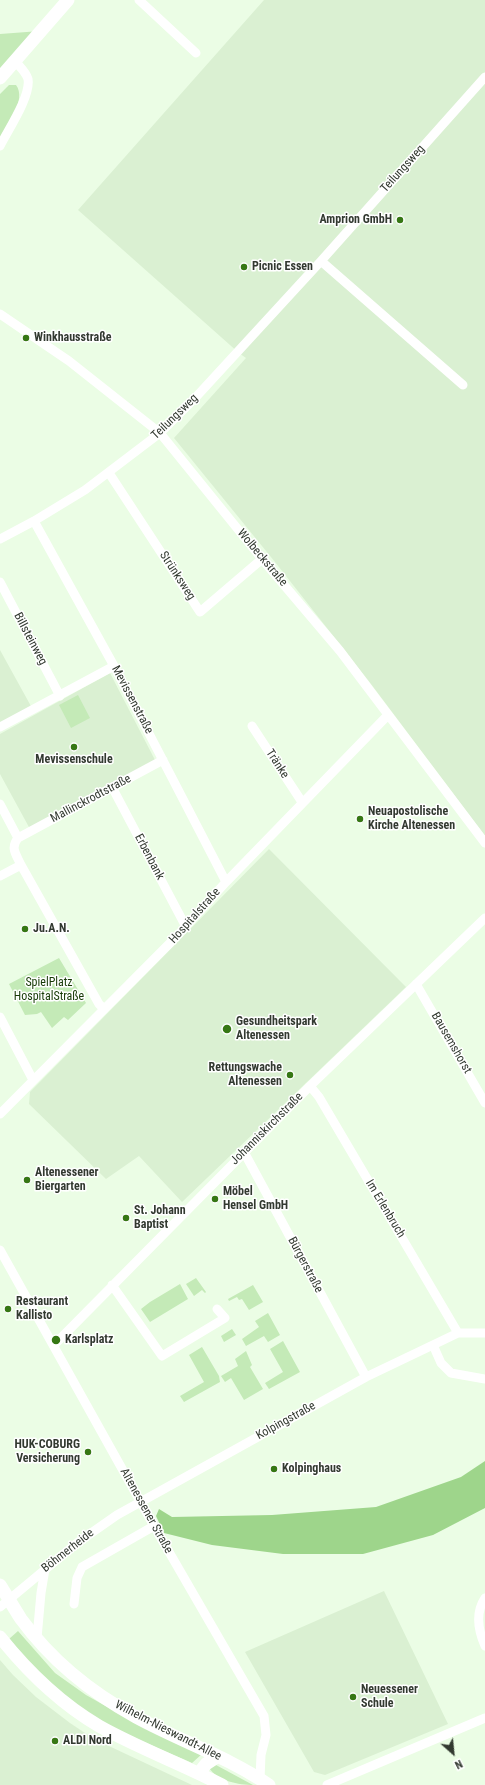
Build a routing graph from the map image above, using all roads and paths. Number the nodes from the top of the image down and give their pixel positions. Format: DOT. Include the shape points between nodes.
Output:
graph roads {
  1 [pos="68,0"];
  2 [pos="139,0"];
  3 [pos="196,53"];
  4 [pos="15,61"];
  5 [pos="485,77"];
  6 [pos="0,78"];
  7 [pos="0,146"];
  8 [pos="321,260"];
  9 [pos="0,314"];
  10 [pos="463,385"];
  11 [pos="160,433"];
  12 [pos="109,473"];
  13 [pos="34,521"];
  14 [pos="0,539"];
  15 [pos="262,559"];
  16 [pos="0,582"];
  17 [pos="114,666"];
  18 [pos="60,696"];
  19 [pos="388,715"];
  20 [pos="252,726"];
  21 [pos="0,727"];
  22 [pos="163,760"];
  23 [pos="112,787"];
  24 [pos="302,802"];
  25 [pos="0,804"];
  26 [pos="18,838"];
  27 [pos="485,843"];
  28 [pos="21,865"];
  29 [pos="0,876"];
  30 [pos="226,882"];
  31 [pos="485,918"];
  32 [pos="186,927"];
  33 [pos="416,984"];
  34 [pos="104,1009"];
  35 [pos="0,1017"];
  36 [pos="33,1080"];
  37 [pos="310,1086"];
  38 [pos="485,1103"];
  39 [pos="0,1114"];
  40 [pos="244,1152"];
  41 [pos="0,1250"];
  42 [pos="112,1285"];
  43 [pos="218,1309"];
  44 [pos="458,1333"];
  45 [pos="485,1333"];
  46 [pos="54,1345"];
  47 [pos="433,1345"];
  48 [pos="366,1377"];
  49 [pos="485,1379"];
  50 [pos="141,1502"];
  51 [pos="154,1526"];
  52 [pos="45,1569"];
  53 [pos="0,1585"];
  54 [pos="485,1598"];
  55 [pos="4,1603"];
  56 [pos="74,1604"];
  57 [pos="0,1637"];
  58 [pos="37,1638"];
  59 [pos="485,1646"];
  60 [pos="485,1718"];
  61 [pos="218,1756"];
  62 [pos="199,1773"];
  63 [pos="264,1782"];
  64 [pos="222,1785"];
  65 [pos="327,1785"];
  1 -- 4 [label="main road"];
  2 -- 3 [label="street"];
  4 -- 6 [label="main road"];
  4 -- 7 [label="street" via="28,79 26,94"];
  5 -- 8 [label="street, Teilungsweg"];
  8 -- 10 [label="street"];
  8 -- 11 [label="street, Teilungsweg"];
  9 -- 11 [label="street, Wolbeckstraße" via="68,361"];
  11 -- 12 [label="street, Teilungsweg"];
  11 -- 15 [label="street, Wolbeckstraße"];
  12 -- 13 [label="street, Teilungsweg"];
  12 -- 15 [label="street, Strünksweg" via="200,612"];
  13 -- 14 [label="street, Teilungsweg"];
  13 -- 17 [label="street, Mevissenstraße"];
  15 -- 19 [label="street, Wolbeckstraße" via="340,652"];
  16 -- 18 [label="street, Billsteinweg"];
  17 -- 18 [label="street"];
  17 -- 22 [label="street, Mevissenstraße"];
  18 -- 21 [label="street"];
  19 -- 24 [label="street, Hospitalstraße"];
  19 -- 27 [label="street, Wolbeckstraße"];
  20 -- 24 [label="street, Tränke"];
  22 -- 23 [label="street, Mallinckrodtstraße"];
  22 -- 30 [label="street, Mevissenstraße"];
  23 -- 26 [label="street, Mallinckrodtstraße"];
  23 -- 32 [label="street, Erbenbank"];
  24 -- 30 [label="street, Hospitalstraße"];
  25 -- 26 [label="street"];
  26 -- 28 [label="street" via="13,849"];
  28 -- 29 [label="street"];
  28 -- 34 [label="street"];
  30 -- 32 [label="street, Hospitalstraße"];
  31 -- 33 [label="street, Johanniskirchstraße"];
  32 -- 34 [label="street, Hospitalstraße"];
  33 -- 37 [label="street, Johanniskirchstraße"];
  33 -- 38 [label="street, Bausemshorst"];
  34 -- 36 [label="street, Hospitalstraße"];
  35 -- 36 [label="street"];
  36 -- 39 [label="street, Hospitalstraße"];
  37 -- 40 [label="street, Johanniskirchstraße"];
  37 -- 44 [label="street, Im Erlenbruch" via="319,1097"];
  40 -- 42 [label="street, Johanniskirchstraße"];
  40 -- 48 [label="street, Bürgerstraße"];
  41 -- 46 [label="street, Altenessener Straße"];
  42 -- 43 [label="street" via="162,1356 225,1318"];
  42 -- 46 [label="street, Johanniskirchstraße"];
  44 -- 45 [label="street, Kolpingstraße"];
  44 -- 47 [label="street, Kolpingstraße"];
  46 -- 50 [label="street, Altenessener Straße"];
  47 -- 48 [label="street, Kolpingstraße"];
  47 -- 49 [label="street" via="441,1363 451,1373"];
  48 -- 50 [label="street, Kolpingstraße"];
  50 -- 51 [label="street, Altenessener Straße"];
  50 -- 52 [label="street, Böhmerheide" via="93,1530"];
  51 -- 56 [label="street" via="82,1567 77,1578"];
  51 -- 63 [label="street, Altenessener Straße" via="264,1716 266,1735 261,1754"];
  52 -- 55 [label="street, Böhmerheide"];
  52 -- 58 [label="street"];
  53 -- 55 [label="main road, Wilhelm-Nieswandt-Allee"];
  54 -- 59 [label="street" via="480,1605 478,1629"];
  55 -- 58 [label="main road, Wilhelm-Nieswandt-Allee"];
  57 -- 62 [label="main road, Wilhelm-Nieswandt-Allee" via="46,1688 74,1710 117,1735"];
  58 -- 61 [label="main road, Wilhelm-Nieswandt-Allee" via="58,1661 103,1698 137,1718"];
  60 -- 65 [label="street"];
  61 -- 62 [label="main road" via="206,1764"];
  61 -- 63 [label="main road, Wilhelm-Nieswandt-Allee"];
  62 -- 64 [label="main road, Wilhelm-Nieswandt-Allee"];
}
